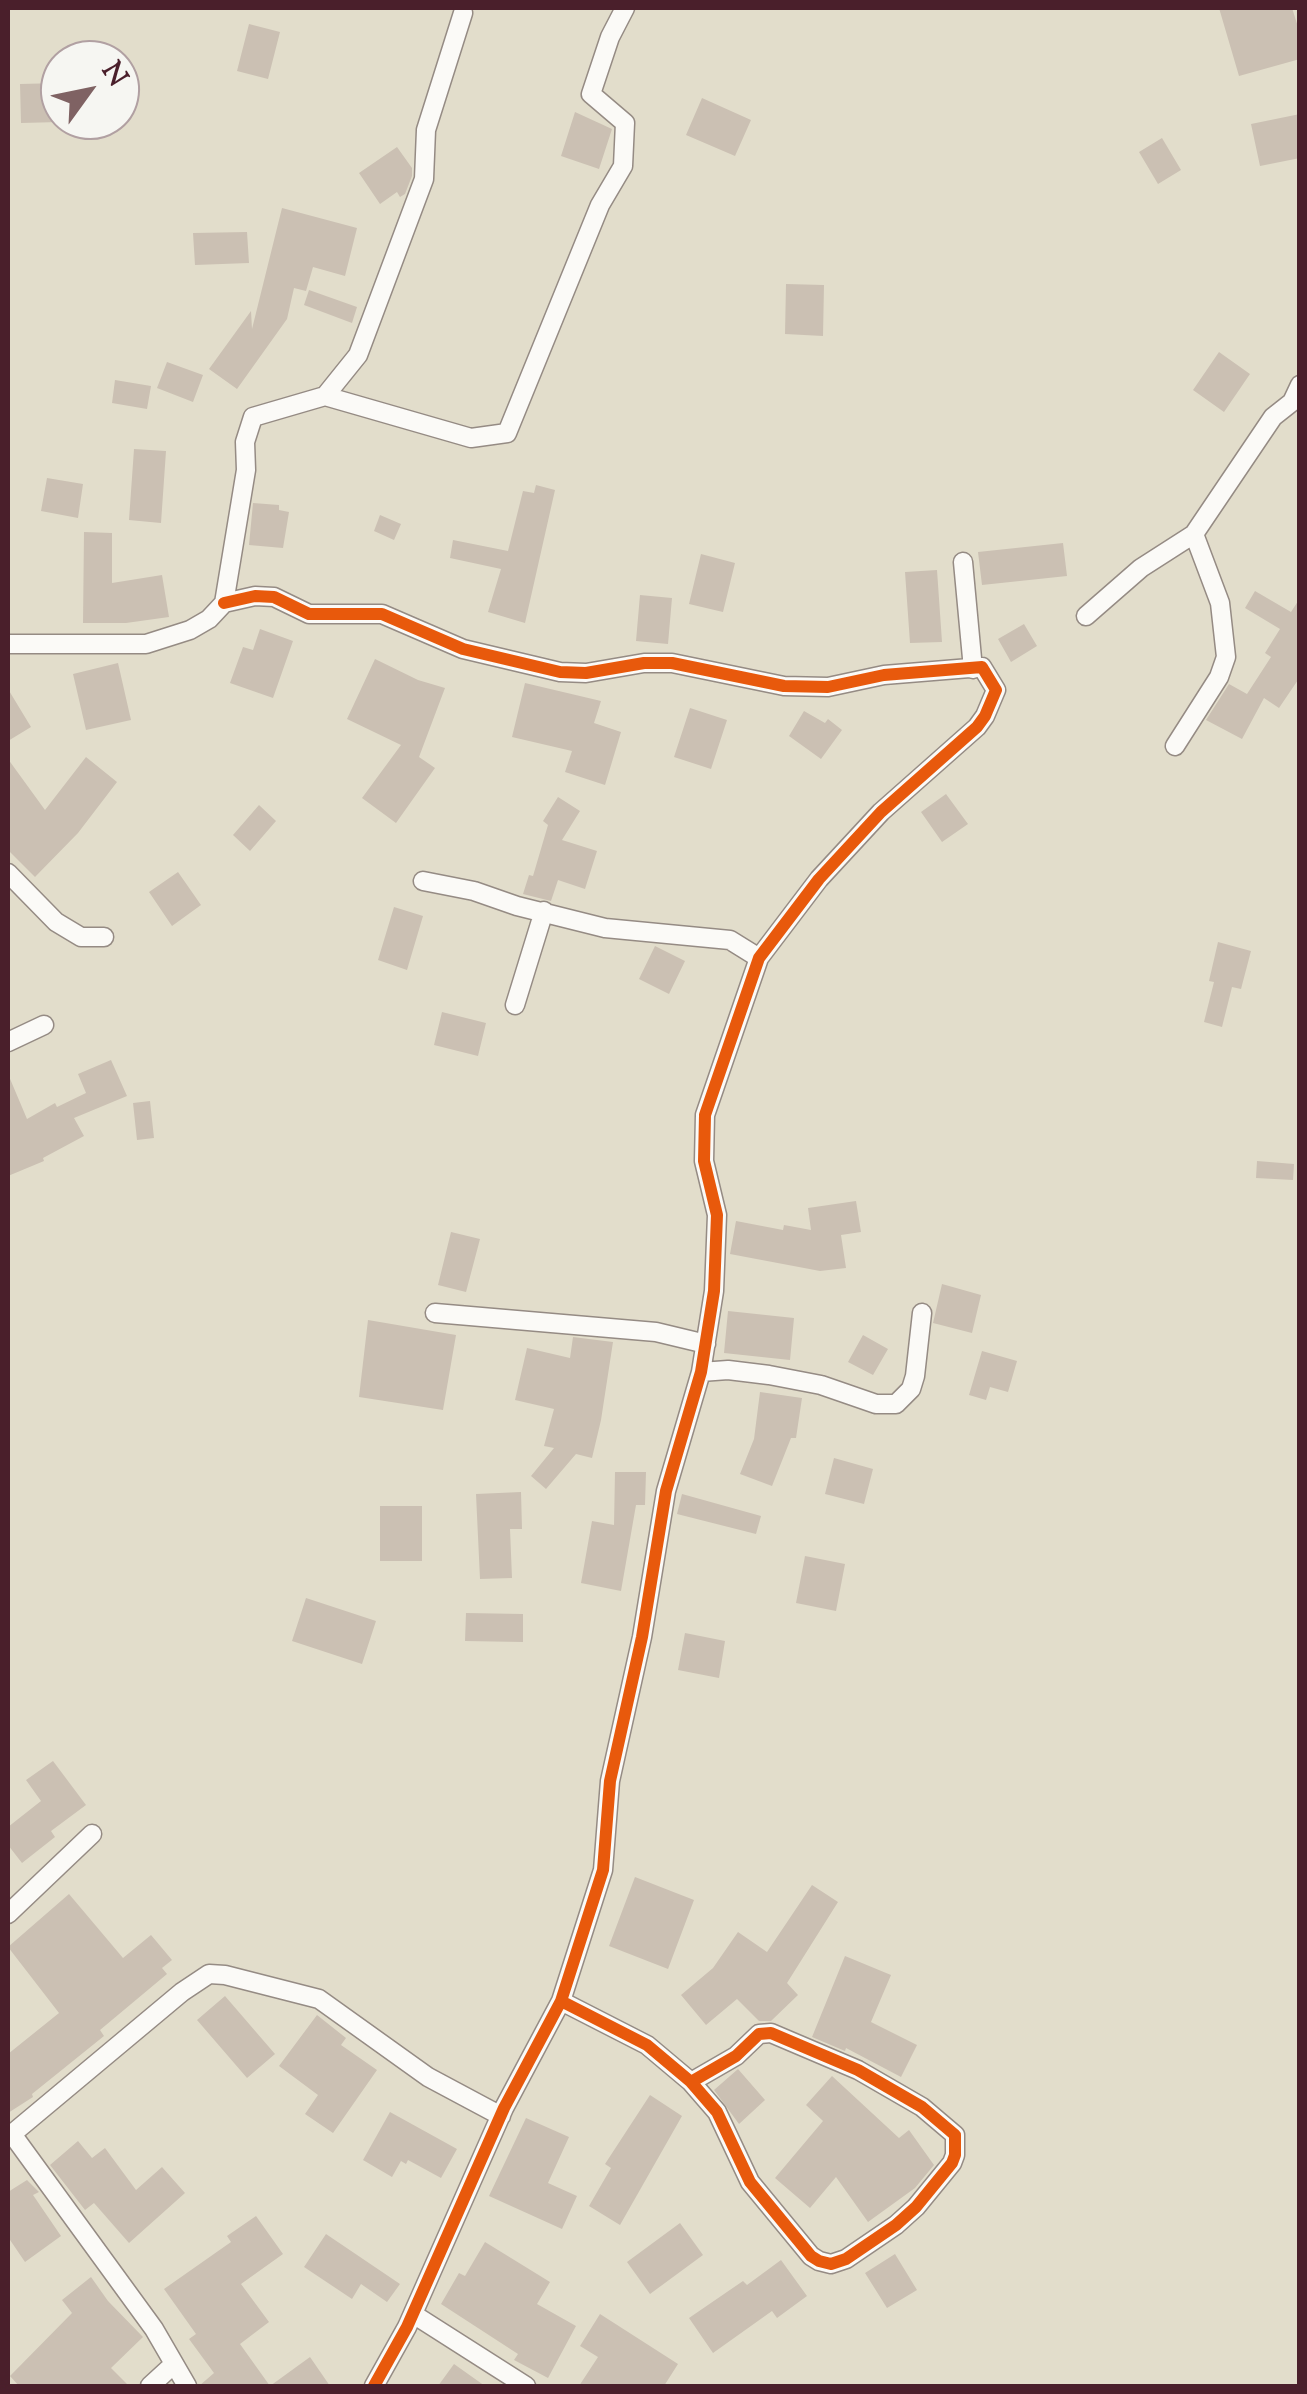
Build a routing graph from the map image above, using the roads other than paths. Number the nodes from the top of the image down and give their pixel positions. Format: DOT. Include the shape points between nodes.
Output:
graph roads {
  1 [pos="626,8"];
  2 [pos="463,13"];
  3 [pos="325,396"];
  4 [pos="1297,398"];
  5 [pos="1194,534"];
  6 [pos="962,562"];
  7 [pos="224,603"];
  8 [pos="1086,616"];
  9 [pos="8,644"];
  10 [pos="973,669"];
  11 [pos="1175,746"];
  12 [pos="8,872"];
  13 [pos="423,881"];
  14 [pos="544,911"];
  15 [pos="104,938"];
  16 [pos="759,958"];
  17 [pos="515,1005"];
  18 [pos="44,1024"];
  19 [pos="8,1042"];
  20 [pos="435,1313"];
  21 [pos="922,1313"];
  22 [pos="706,1344"];
  23 [pos="701,1372"];
  24 [pos="92,1834"];
  25 [pos="8,1914"];
  26 [pos="561,2000"];
  27 [pos="691,2082"];
  28 [pos="501,2116"];
  29 [pos="10,2135"];
  30 [pos="413,2314"];
  31 [pos="174,2364"];
  32 [pos="150,2386"];
  33 [pos="186,2386"];
  34 [pos="374,2386"];
  35 [pos="526,2386"];
  1 -- 3 [label="street" via="591,94 625,123 623,166 600,205 506,433 471,438"];
  2 -- 3 [label="street" via="426,130 424,179 358,356"];
  3 -- 7 [label="street" via="253,417"];
  4 -- 5 [label="street" via="1273,417"];
  5 -- 8 [label="street"];
  5 -- 11 [label="street" via="1220,604 1226,657"];
  6 -- 10 [label="street"];
  7 -- 9 [label="street" via="190,630 146,644"];
  7 -- 10 [label="street" via="274,597 310,614 382,614 463,649 560,672 672,663 784,686 828,687"];
  10 -- 16 [label="street" via="982,667 996,690 986,716 869,825"];
  12 -- 15 [label="street" via="56,922 82,936"];
  13 -- 14 [label="street"];
  14 -- 16 [label="street" via="605,928 730,940"];
  14 -- 17 [label="street"];
  16 -- 22 [label="street" via="704,1115 704,1162 717,1214"];
  18 -- 19 [label="street"];
  20 -- 22 [label="street" via="656,1332"];
  21 -- 23 [label="street" via="915,1376 896,1404 769,1375"];
  22 -- 23 [label="street"];
  23 -- 26 [label="street" via="666,1492 610,1780 603,1870"];
  24 -- 25 [label="street"];
  26 -- 27 [label="street" via="647,2045"];
  26 -- 28 [label="street"];
  27 -- 27 [label="street" via="759,2034 771,2033 858,2070 922,2107 956,2135 955,2155 896,2225 846,2259 819,2261 750,2182 717,2112"];
  28 -- 29 [label="street" via="428,2078 319,1999 209,1974"];
  28 -- 30 [label="street"];
  29 -- 31 [label="street"];
  30 -- 34 [label="street"];
  30 -- 35 [label="street"];
  31 -- 32 [label="street"];
  31 -- 33 [label="street"];
}
